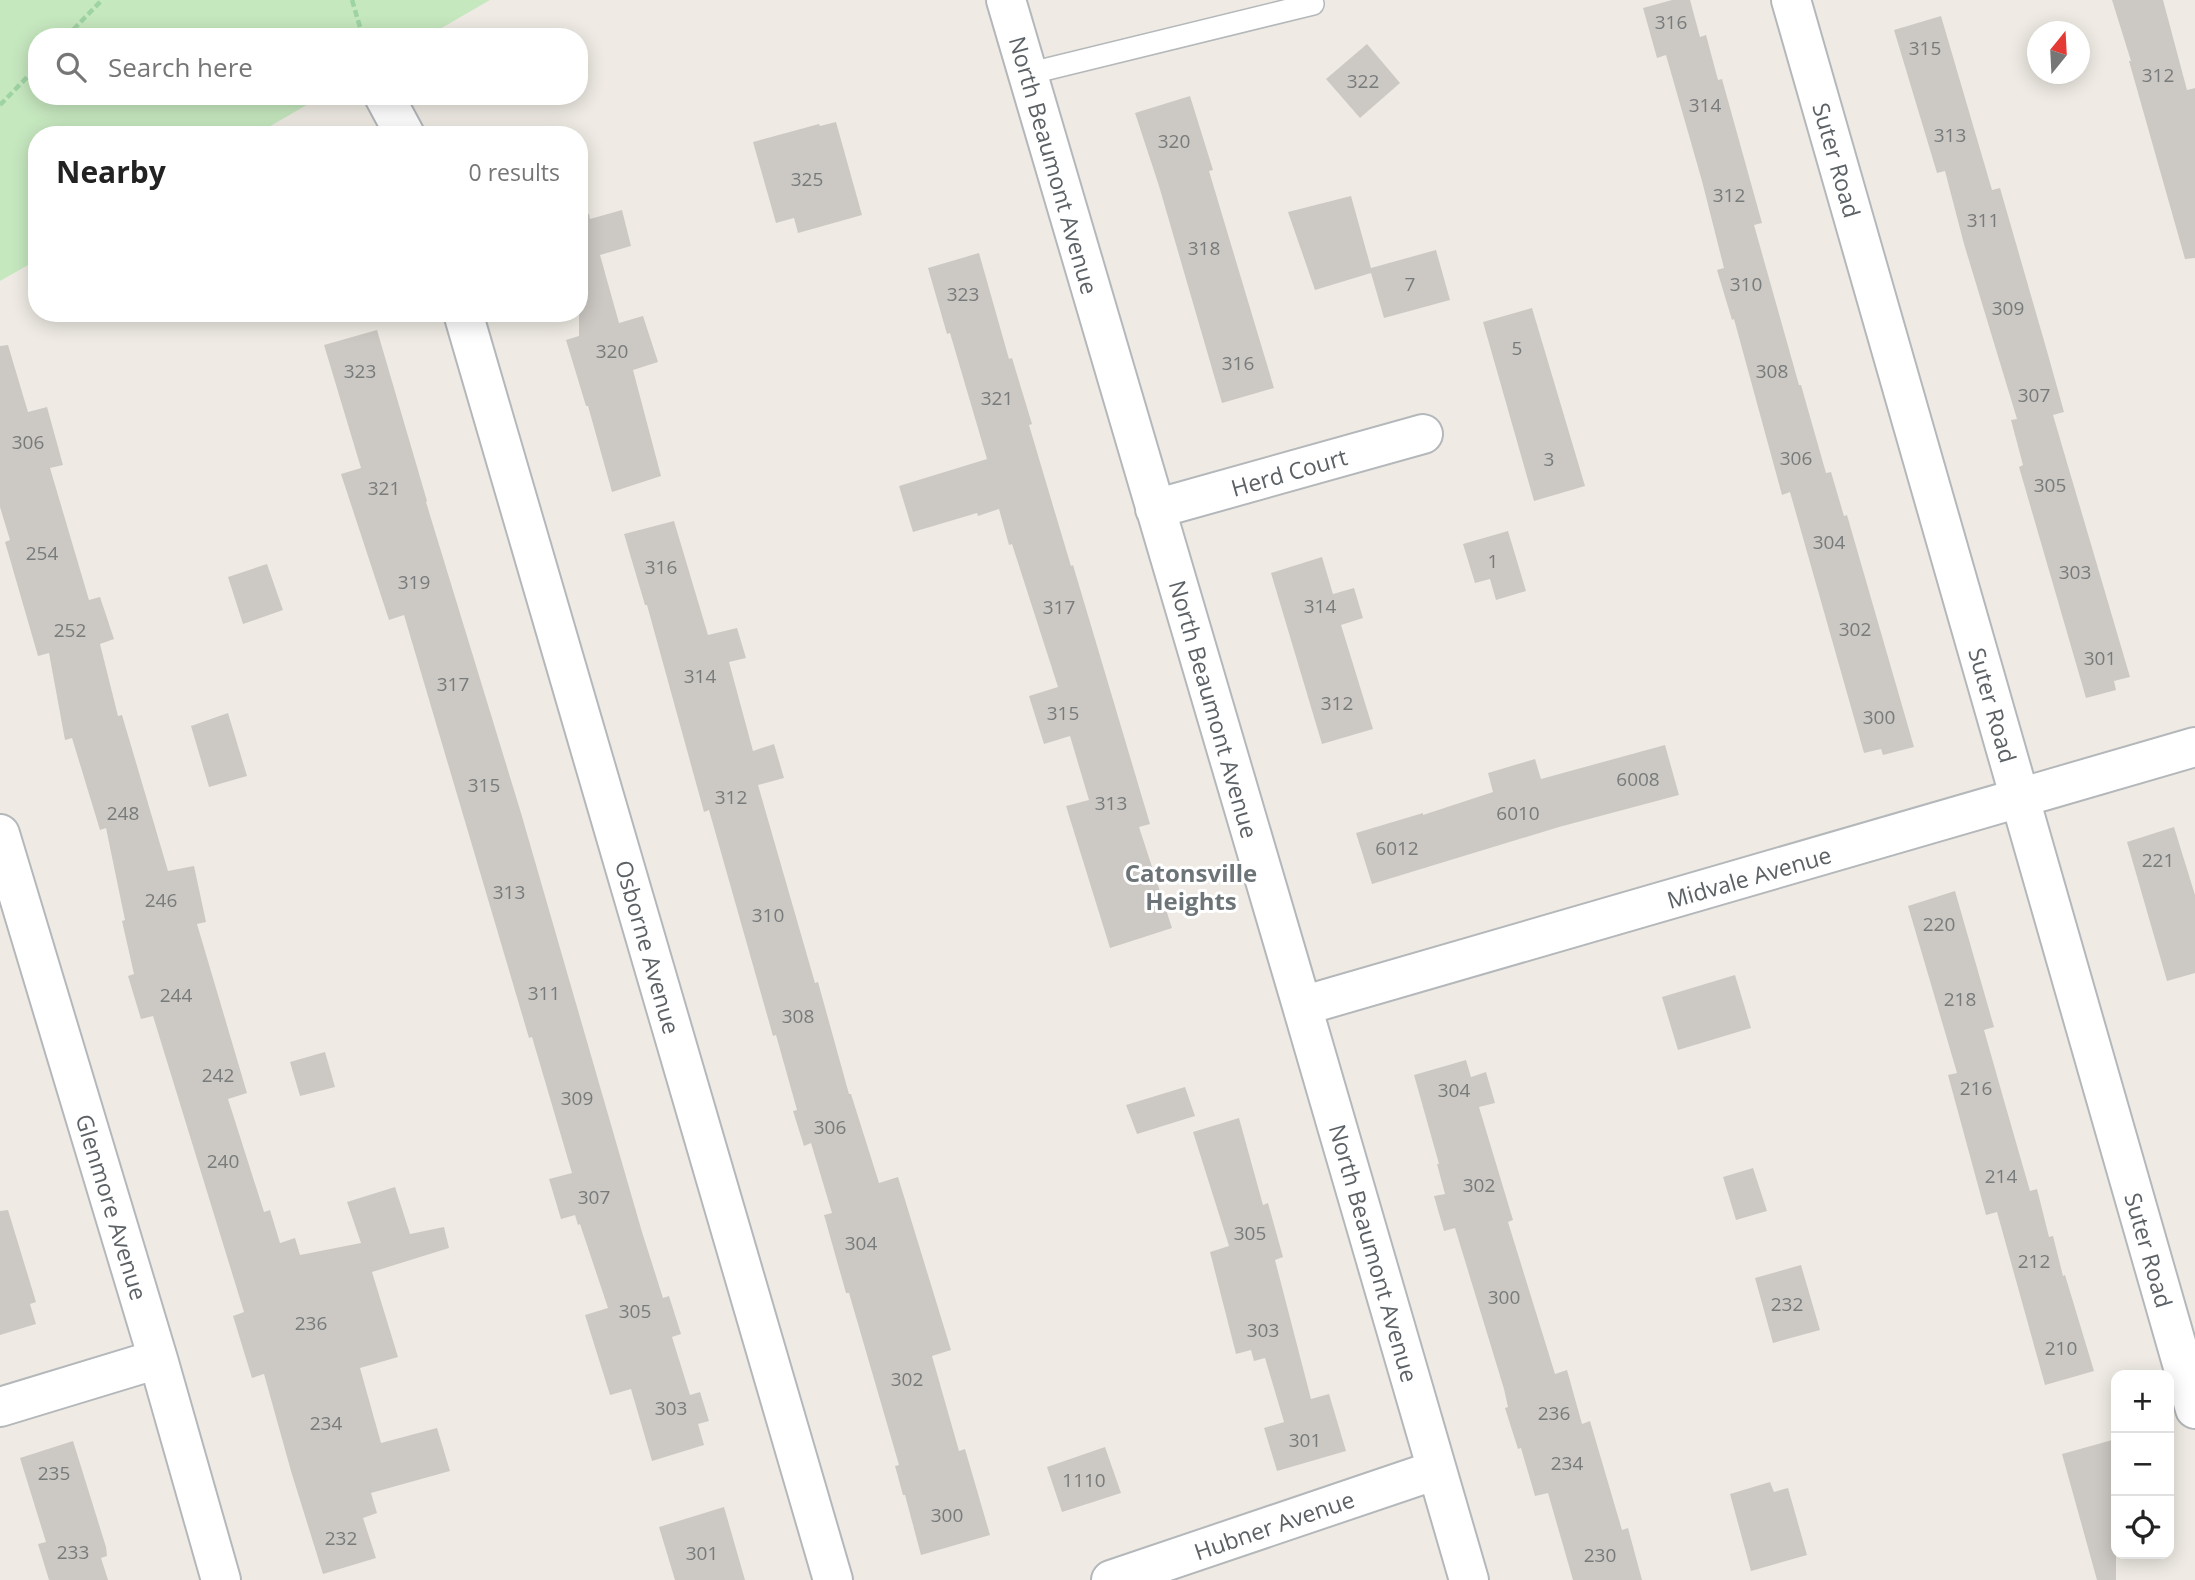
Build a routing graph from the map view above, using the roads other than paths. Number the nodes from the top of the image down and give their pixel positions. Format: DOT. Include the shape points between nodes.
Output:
graph roads {
  1 [pos="1006,0"];
  2 [pos="1791,0"];
  3 [pos="1313,4"];
  4 [pos="1027,74"];
  5 [pos="389,105"];
  6 [pos="400,126"];
  7 [pos="466,322"];
  8 [pos="1423,435"];
  9 [pos="1155,509"];
  10 [pos="2195,747"];
  11 [pos="2020,798"];
  12 [pos="1,840"];
  13 [pos="1302,1006"];
  14 [pos="158,1359"];
  15 [pos="0,1407"];
  16 [pos="2195,1409"];
  17 [pos="1436,1470"];
  18 [pos="221,1580"];
  19 [pos="832,1580"];
  20 [pos="1111,1580"];
  21 [pos="1469,1580"];
  1 -- 4 [label="street, North Beaumont Avenue"];
  2 -- 11 [label="street, Suter Road"];
  3 -- 4 [label="lane"];
  4 -- 9 [label="street, North Beaumont Avenue"];
  5 -- 6 [label="street"];
  7 -- 19 [label="street, Osborne Avenue"];
  8 -- 9 [label="street, Herd Court"];
  9 -- 13 [label="street, North Beaumont Avenue"];
  10 -- 11 [label="street, Midvale Avenue"];
  11 -- 13 [label="street, Midvale Avenue"];
  11 -- 16 [label="street, Suter Road"];
  12 -- 14 [label="street, Glenmore Avenue"];
  13 -- 17 [label="street, North Beaumont Avenue"];
  14 -- 15 [label="street"];
  14 -- 18 [label="street, Glenmore Avenue"];
  17 -- 20 [label="street, Hubner Avenue"];
  17 -- 21 [label="street, North Beaumont Avenue"];
}
